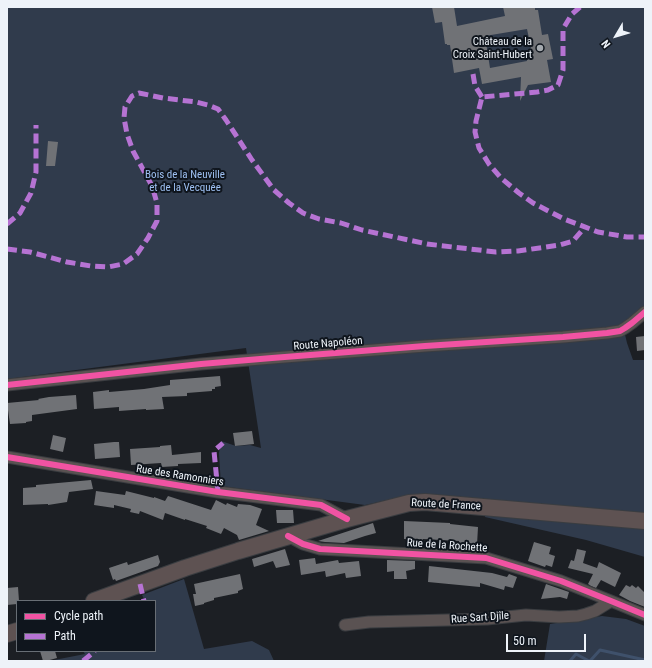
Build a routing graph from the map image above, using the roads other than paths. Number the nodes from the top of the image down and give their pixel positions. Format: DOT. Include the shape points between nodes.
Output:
graph roads {
  1 [pos="645,312"];
  2 [pos="7,385"];
  3 [pos="7,456"];
  4 [pos="347,519"];
  5 [pos="645,521"];
  6 [pos="288,536"];
  7 [pos="97,600"];
  8 [pos="611,601"];
  9 [pos="645,616"];
  10 [pos="345,625"];
  1 -- 2 [label="street, Route Napoléon" via="625,328 607,333 255,359"];
  3 -- 4 [label="street, Rue des Ramonniers" via="218,492 321,505"];
  4 -- 5 [label="main road, Route de France" via="389,507 425,502"];
  4 -- 6 [label="main road, Route de France"];
  6 -- 7 [label="main road, Route de France" via="185,568"];
  6 -- 8 [label="street, Rue de la Rochette" via="320,549 486,558"];
  8 -- 9 [label="street, Rue de la Rochette"];
  8 -- 10 [label="street, Rue Sart Djîle" via="596,611 578,616 526,615"];
}
